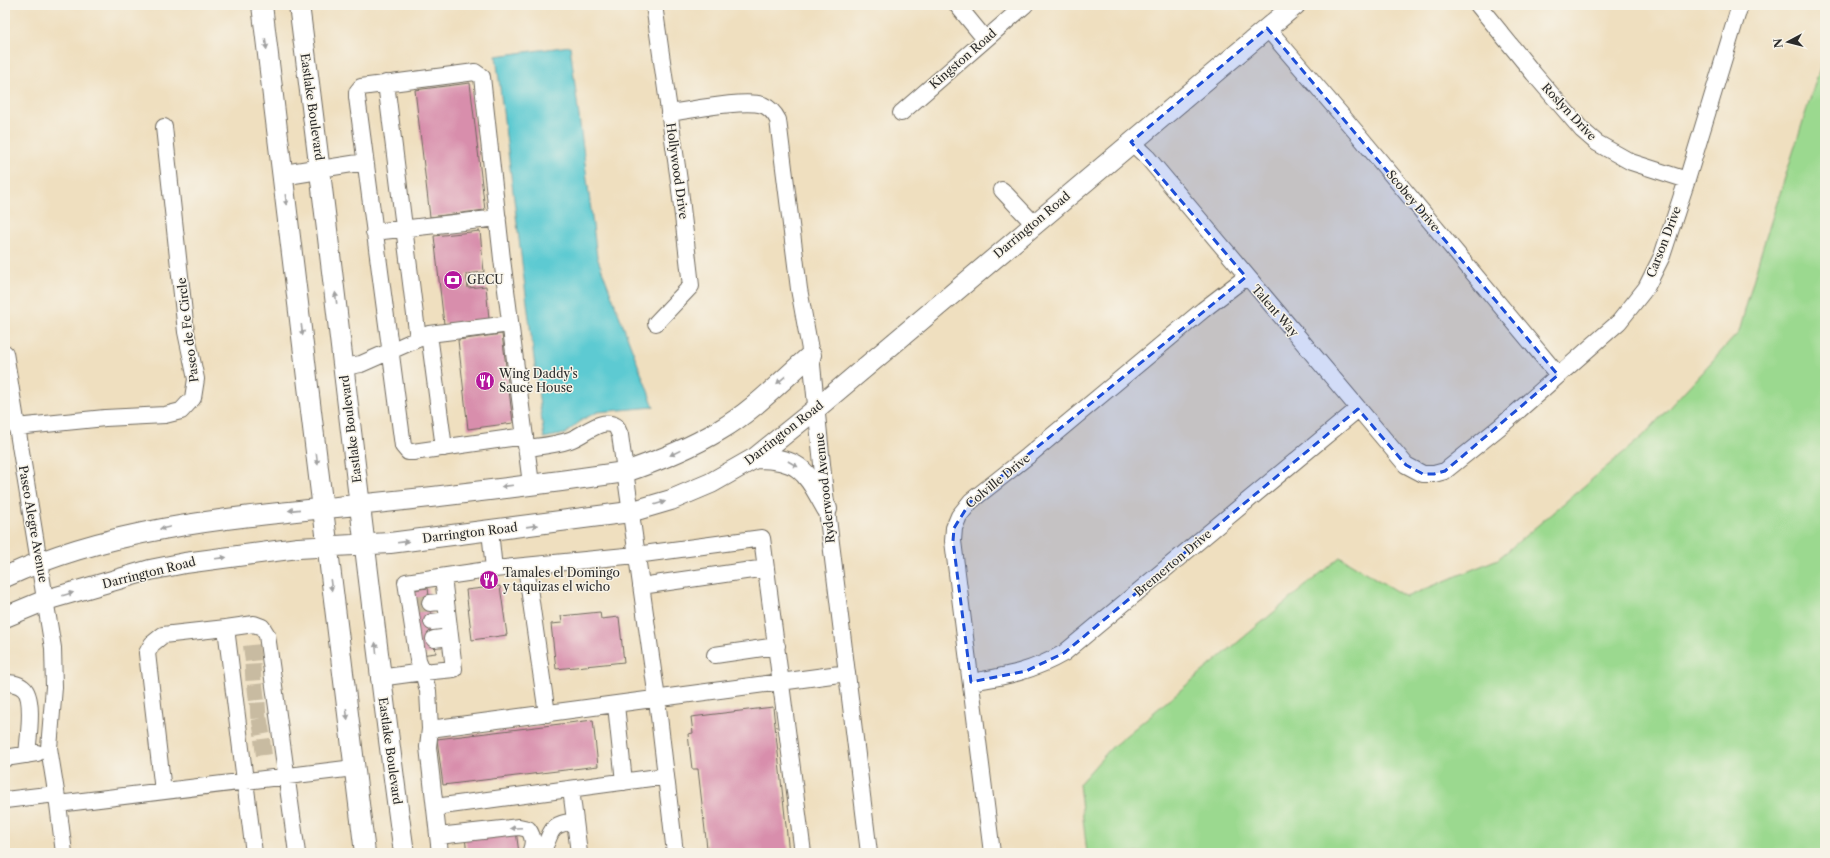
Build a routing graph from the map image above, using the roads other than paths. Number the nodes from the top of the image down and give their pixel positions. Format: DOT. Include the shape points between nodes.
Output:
graph roads {
  1 [pos="262,5"];
  2 [pos="298,5"];
  3 [pos="654,5"];
  4 [pos="957,5"];
  5 [pos="1025,5"];
  6 [pos="1295,5"];
  7 [pos="1478,5"];
  8 [pos="1740,5"];
  9 [pos="1267,28"];
  10 [pos="985,39"];
  11 [pos="386,83"];
  12 [pos="669,113"];
  13 [pos="901,113"];
  14 [pos="164,127"];
  15 [pos="1132,142"];
  16 [pos="365,162"];
  17 [pos="320,169"];
  18 [pos="283,175"];
  19 [pos="1687,180"];
  20 [pos="1002,190"];
  21 [pos="498,218"];
  22 [pos="1034,224"];
  23 [pos="404,229"];
  24 [pos="374,232"];
  25 [pos="1246,277"];
  26 [pos="656,323"];
  27 [pos="510,324"];
  28 [pos="424,337"];
  29 [pos="390,352"];
  30 [pos="5,353"];
  31 [pos="811,355"];
  32 [pos="344,367"];
  33 [pos="1558,375"];
  34 [pos="817,408"];
  35 [pos="1358,409"];
  36 [pos="16,427"];
  37 [pos="526,442"];
  38 [pos="444,448"];
  39 [pos="755,458"];
  40 [pos="625,472"];
  41 [pos="1423,474"];
  42 [pos="531,484"];
  43 [pos="360,504"];
  44 [pos="322,508"];
  45 [pos="827,509"];
  46 [pos="630,512"];
  47 [pos="490,531"];
  48 [pos="364,545"];
  49 [pos="326,546"];
  50 [pos="636,555"];
  51 [pos="39,561"];
  52 [pos="526,567"];
  53 [pos="766,568"];
  54 [pos="494,569"];
  55 [pos="5,577"];
  56 [pos="443,578"];
  57 [pos="641,586"];
  58 [pos="46,600"];
  59 [pos="446,601"];
  60 [pos="430,603"];
  61 [pos="5,617"];
  62 [pos="226,628"];
  63 [pos="450,637"];
  64 [pos="434,639"];
  65 [pos="777,646"];
  66 [pos="715,655"];
  67 [pos="422,672"];
  68 [pos="847,673"];
  69 [pos="380,678"];
  70 [pos="782,682"];
  71 [pos="971,682"];
  72 [pos="5,683"];
  73 [pos="657,699"];
  74 [pos="616,704"];
  75 [pos="547,714"];
  76 [pos="430,729"];
  77 [pos="50,751"];
  78 [pos="27,755"];
  79 [pos="5,758"];
  80 [pos="354,768"];
  81 [pos="666,776"];
  82 [pos="287,777"];
  83 [pos="246,781"];
  84 [pos="624,782"];
  85 [pos="571,789"];
  86 [pos="163,791"];
  87 [pos="57,799"];
  88 [pos="5,800"];
  89 [pos="435,807"];
  90 [pos="575,821"];
  91 [pos="438,836"];
  92 [pos="64,853"];
  93 [pos="254,853"];
  94 [pos="297,853"];
  95 [pos="365,853"];
  96 [pos="404,853"];
  97 [pos="440,853"];
  98 [pos="530,853"];
  99 [pos="541,853"];
  100 [pos="578,853"];
  101 [pos="675,853"];
  102 [pos="803,853"];
  103 [pos="869,853"];
  104 [pos="992,853"];
  1 -- 18 [label="main road, one-way"];
  2 -- 17 [label="main road, Eastlake Boulevard"];
  3 -- 12 [label="street, Hollywood Drive"];
  4 -- 10 [label="street"];
  5 -- 10 [label="street, Kingston Road"];
  6 -- 9 [label="main road, Darrington Road"];
  7 -- 19 [label="street, Roslyn Drive" via="1582,130 1631,162"];
  8 -- 19 [label="street, Carson Drive"];
  9 -- 15 [label="main road, Darrington Road"];
  9 -- 33 [label="street, Scobey Drive"];
  10 -- 13 [label="street, Kingston Road"];
  11 -- 16 [label="street" via="367,85 357,92"];
  11 -- 21 [label="street" via="475,72 482,77"];
  11 -- 23 [label="street"];
  12 -- 26 [label="street, Hollywood Drive" via="692,286"];
  12 -- 31 [label="street, Ryderwood Avenue" via="755,104 767,107 776,116 780,126 799,289"];
  14 -- 36 [label="street, Paseo de Fe Circle" via="186,332 196,379 193,398 181,410 165,415"];
  15 -- 22 [label="main road, Darrington Road"];
  15 -- 25 [label="street, Talent Way"];
  16 -- 17 [label="street"];
  16 -- 24 [label="street"];
  17 -- 18 [label="main road"];
  32 -- 17 [label="main road, Eastlake Boulevard, one-way"];
  18 -- 44 [label="main road, one-way"];
  19 -- 33 [label="street, Carson Drive" via="1662,256 1646,288 1619,322"];
  20 -- 22 [label="street"];
  21 -- 23 [label="street"];
  21 -- 27 [label="street"];
  22 -- 34 [label="main road, Darrington Road"];
  23 -- 24 [label="street"];
  23 -- 28 [label="street"];
  24 -- 29 [label="street"];
  25 -- 35 [label="street, Talent Way"];
  25 -- 71 [label="street, Colville Drive" via="963,508 954,528 953,541"];
  27 -- 28 [label="street"];
  27 -- 37 [label="street"];
  28 -- 29 [label="street"];
  28 -- 38 [label="street"];
  29 -- 32 [label="street" via="361,364"];
  29 -- 38 [label="street" via="405,450 413,452"];
  30 -- 36 [label="street, Paseo Alegre Avenue"];
  31 -- 34 [label="street, Ryderwood Avenue"];
  31 -- 40 [label="main road, one-way" via="720,430 659,461"];
  32 -- 43 [label="main road, Eastlake Boulevard"];
  33 -- 41 [label="street, Carson Drive" via="1445,471"];
  34 -- 39 [label="main road, Darrington Road"];
  34 -- 45 [label="street, Ryderwood Avenue"];
  35 -- 41 [label="street, Talent Way" via="1406,465"];
  35 -- 71 [label="street, Bremerton Drive" via="1064,653 1026,672"];
  36 -- 51 [label="street, Paseo Alegre Avenue"];
  37 -- 38 [label="street"];
  37 -- 40 [label="street" via="571,440 600,425 613,424 620,435"];
  37 -- 42 [label="street"];
  39 -- 45 [label="main road, one-way" via="788,460 801,468"];
  46 -- 39 [label="main road, Darrington Road, one-way" via="671,500 711,483"];
  40 -- 42 [label="main road"];
  40 -- 46 [label="street"];
  42 -- 43 [label="main road, one-way"];
  43 -- 44 [label="main road"];
  43 -- 48 [label="main road, Eastlake Boulevard"];
  44 -- 49 [label="main road"];
  44 -- 51 [label="main road, one-way" via="172,526"];
  45 -- 68 [label="street, Ryderwood Avenue"];
  47 -- 46 [label="main road, Darrington Road, one-way"];
  46 -- 50 [label="street"];
  48 -- 47 [label="main road, Darrington Road, one-way"];
  47 -- 54 [label="street"];
  48 -- 49 [label="main road, Darrington Road"];
  69 -- 48 [label="main road, Eastlake Boulevard, one-way"];
  58 -- 49 [label="main road, Darrington Road, one-way" via="150,570 186,563"];
  49 -- 80 [label="main road, one-way"];
  50 -- 52 [label="street"];
  50 -- 53 [label="street" via="762,538"];
  50 -- 57 [label="street"];
  51 -- 55 [label="main road"];
  51 -- 58 [label="street, Paseo Alegre Avenue"];
  52 -- 54 [label="street"];
  52 -- 75 [label="street"];
  53 -- 57 [label="street"];
  53 -- 65 [label="street"];
  54 -- 56 [label="street"];
  56 -- 59 [label="street"];
  56 -- 67 [label="street" via="406,582"];
  57 -- 73 [label="street"];
  58 -- 61 [label="main road, Darrington Road"];
  58 -- 77 [label="street, Paseo Alegre Avenue" via="53,648 54,687"];
  59 -- 60 [label="street"];
  59 -- 63 [label="street" via="440,621"];
  62 -- 82 [label="street" via="254,624 262,627 267,635 266,651 277,745"];
  62 -- 83 [label="street" via="237,655 249,749"];
  62 -- 86 [label="street" via="164,635 152,644 147,653"];
  63 -- 64 [label="street"];
  63 -- 67 [label="street" via="454,669"];
  65 -- 66 [label="street"];
  65 -- 70 [label="street"];
  67 -- 69 [label="street"];
  67 -- 76 [label="street" via="428,691"];
  68 -- 70 [label="street"];
  68 -- 103 [label="street, Ryderwood Avenue"];
  69 -- 96 [label="main road, Eastlake Boulevard"];
  70 -- 73 [label="street"];
  70 -- 102 [label="street"];
  71 -- 104 [label="street, Colville Drive"];
  72 -- 78 [label="street" via="14,683 24,688 29,698"];
  73 -- 74 [label="street"];
  73 -- 81 [label="street"];
  74 -- 75 [label="street"];
  74 -- 84 [label="street"];
  75 -- 76 [label="street"];
  76 -- 89 [label="street" via="428,747"];
  77 -- 78 [label="street"];
  77 -- 87 [label="street, Paseo Alegre Avenue"];
  78 -- 79 [label="street"];
  80 -- 82 [label="street"];
  80 -- 95 [label="main road"];
  81 -- 84 [label="street"];
  81 -- 101 [label="street"];
  82 -- 83 [label="street"];
  82 -- 94 [label="street"];
  83 -- 86 [label="street"];
  83 -- 93 [label="street"];
  84 -- 85 [label="street"];
  85 -- 89 [label="street"];
  85 -- 90 [label="street"];
  86 -- 87 [label="street"];
  87 -- 88 [label="street"];
  87 -- 92 [label="street, Paseo Alegre Avenue"];
  89 -- 91 [label="street"];
  90 -- 99 [label="street" via="563,823 552,829"];
  90 -- 100 [label="street"];
  91 -- 97 [label="street"];
  98 -- 91 [label="street, one-way" via="534,845 532,834 528,829 519,827"];
}
